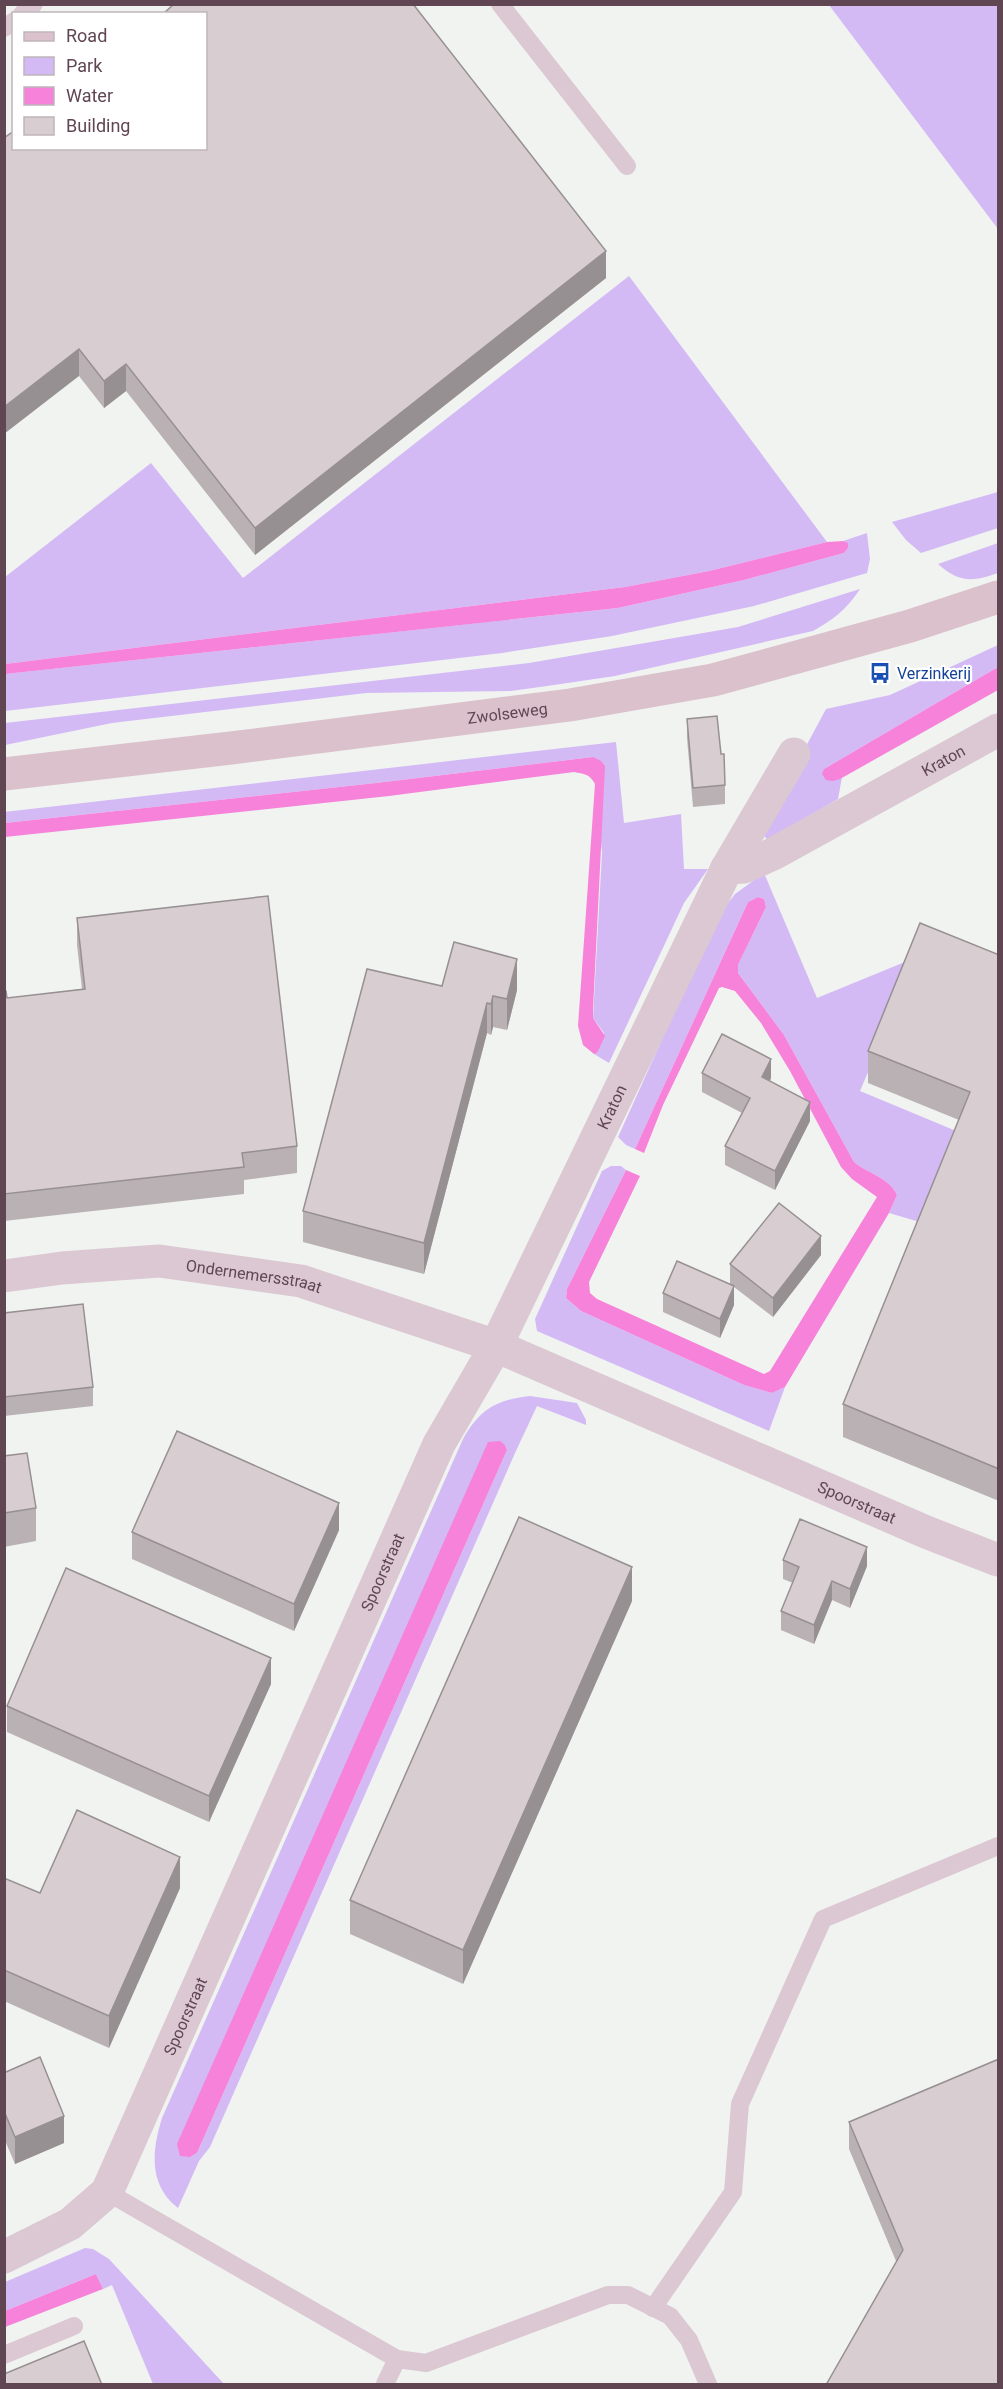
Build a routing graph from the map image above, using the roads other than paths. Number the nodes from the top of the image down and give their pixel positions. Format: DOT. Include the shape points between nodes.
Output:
graph roads {
  1 [pos="500,4"];
  2 [pos="627,166"];
  3 [pos="999,597"];
  4 [pos="999,729"];
  5 [pos="794,754"];
  6 [pos="4,774"];
  7 [pos="727,868"];
  8 [pos="4,1275"];
  9 [pos="496,1346"];
  10 [pos="999,1560"];
  11 [pos="999,1846"];
  12 [pos="107,2192"];
  13 [pos="4,2257"];
  14 [pos="653,2308"];
  15 [pos="74,2326"];
  16 [pos="4,2355"];
  17 [pos="397,2359"];
  18 [pos="385,2385"];
  19 [pos="708,2385"];
  1 -- 2 [label="lane"];
  3 -- 6 [label="main road, Zwolseweg" via="910,626 713,680 570,705"];
  4 -- 7 [label="street, Kraton" via="772,854 744,867"];
  5 -- 7 [label="street, Kraton"];
  7 -- 9 [label="street, Kraton"];
  8 -- 9 [label="street, Ondernemersstraat" via="159,1261 301,1281"];
  9 -- 10 [label="street, Spoorstraat"];
  9 -- 12 [label="street, Spoorstraat" via="439,1444"];
  11 -- 14 [label="lane" via="823,1919 740,2104 733,2192"];
  12 -- 13 [label="street, Spoorstraat" via="70,2224"];
  12 -- 17 [label="lane"];
  14 -- 17 [label="lane" via="628,2295 608,2295 426,2363"];
  14 -- 19 [label="lane" via="670,2316 689,2340"];
  15 -- 16 [label="lane"];
  17 -- 18 [label="lane"];
}
